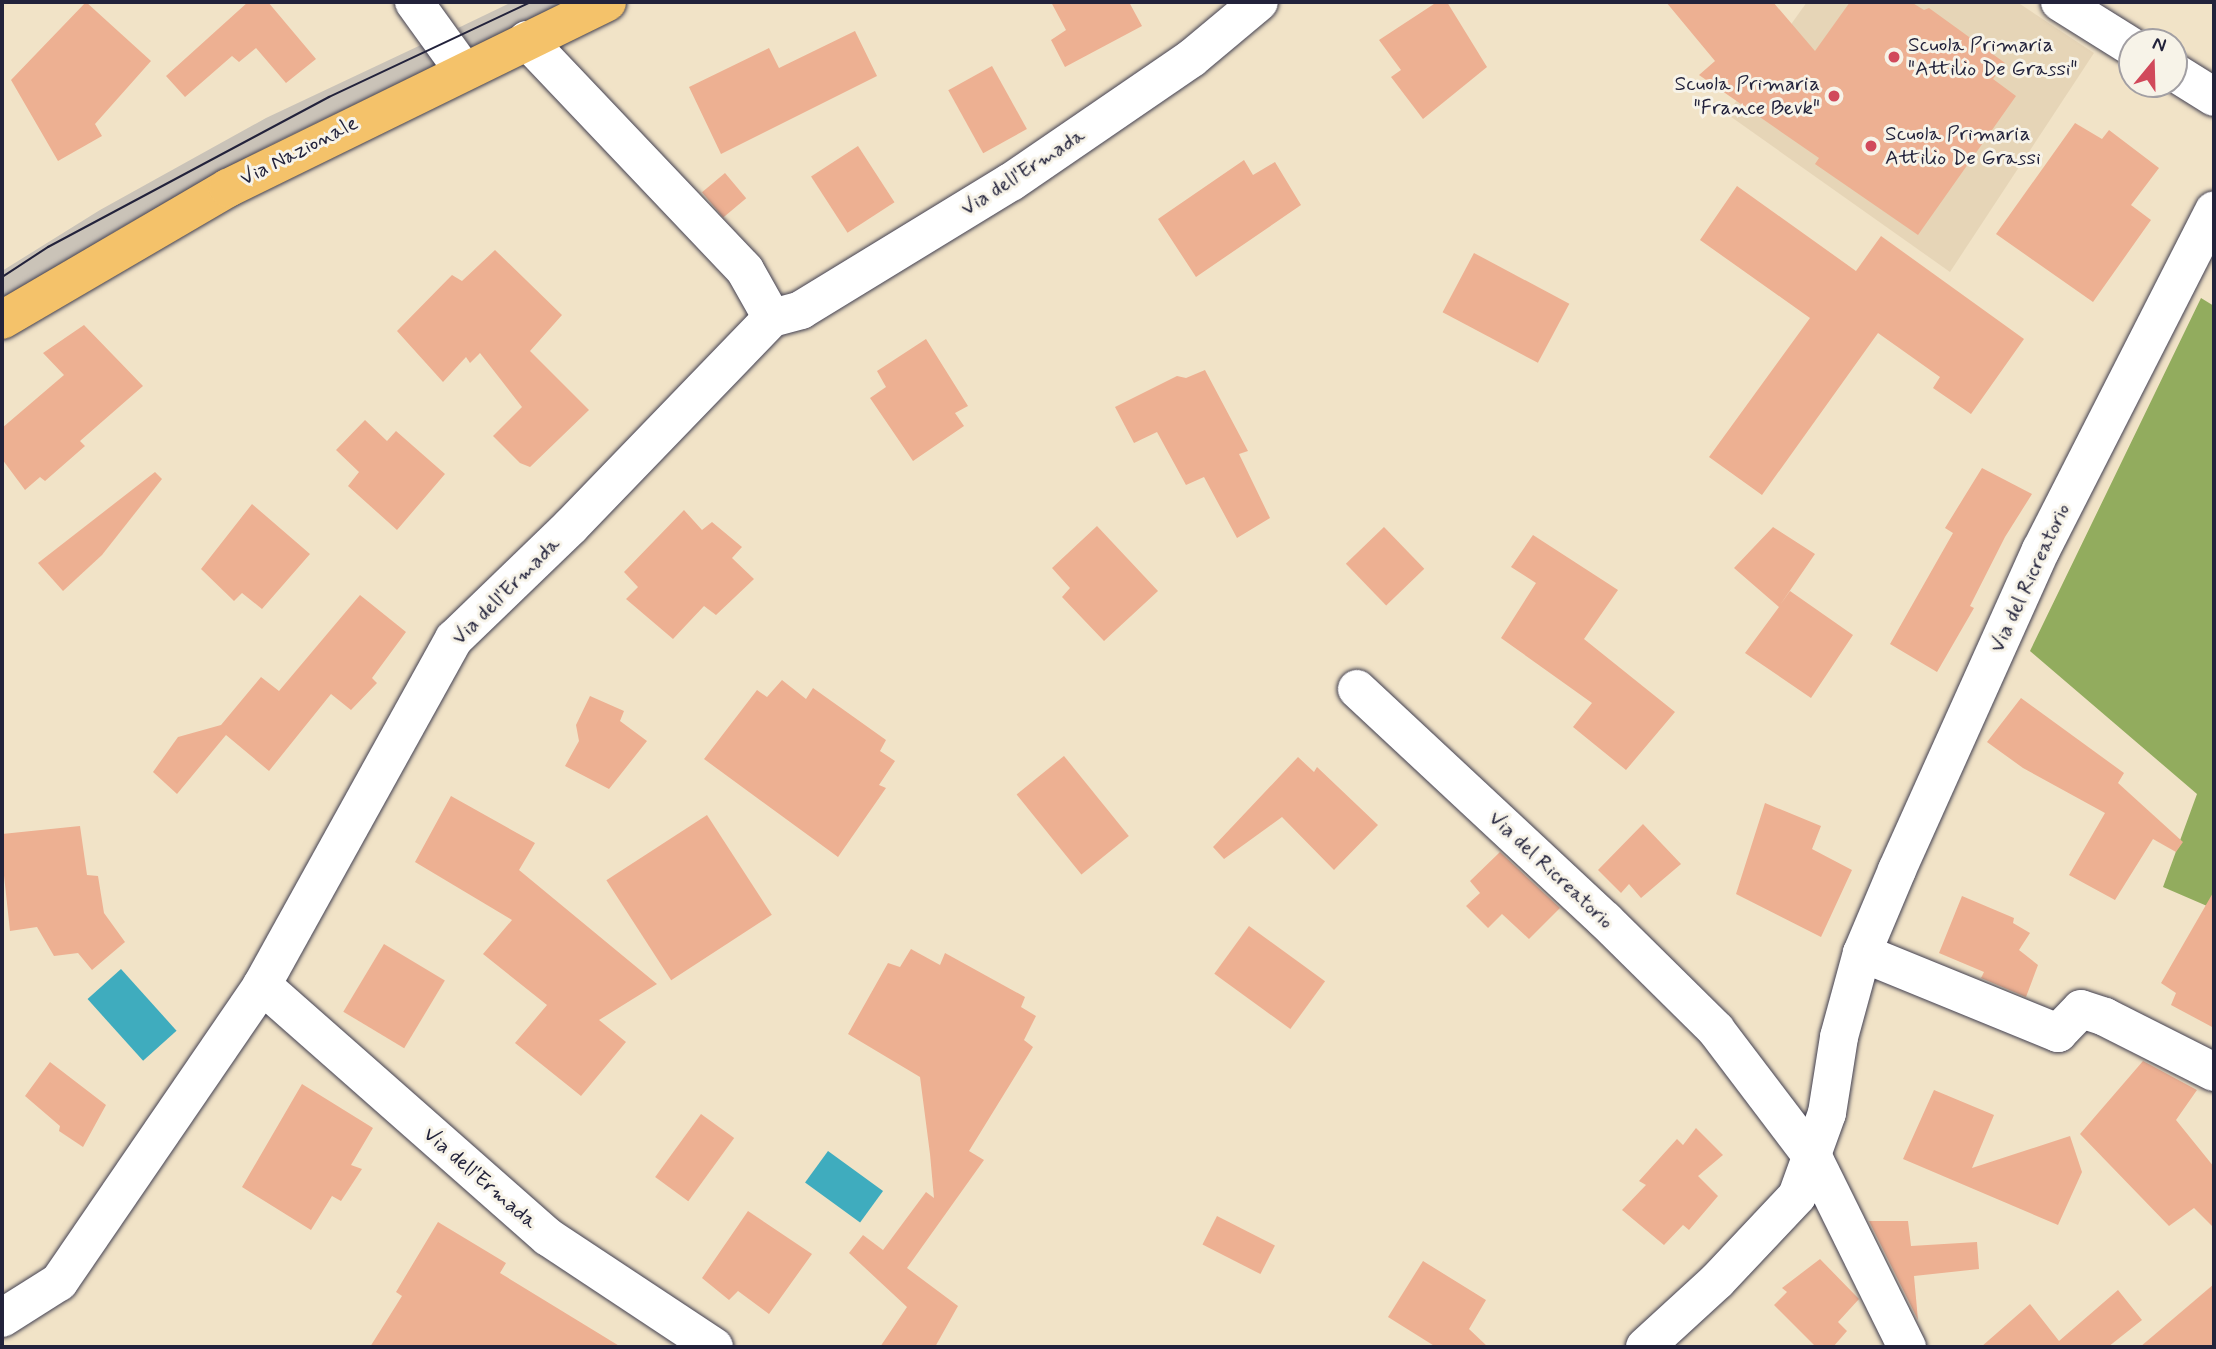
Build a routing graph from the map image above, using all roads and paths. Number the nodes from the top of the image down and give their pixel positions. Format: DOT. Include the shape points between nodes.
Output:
graph roads {
  1 [pos="414,2"];
  2 [pos="607,2"];
  3 [pos="1259,2"];
  4 [pos="2060,2"];
  5 [pos="2118,38"];
  6 [pos="527,40"];
  7 [pos="463,70"];
  8 [pos="2188,81"];
  9 [pos="2214,97"];
  10 [pos="2214,211"];
  11 [pos="772,318"];
  12 [pos="2,320"];
  13 [pos="1357,689"];
  14 [pos="1863,953"];
  15 [pos="262,985"];
  16 [pos="2214,1072"];
  17 [pos="1814,1159"];
  18 [pos="2,1318"];
  19 [pos="714,1347"];
  20 [pos="1646,1347"];
  21 [pos="1907,1347"];
  1 -- 7 [label="street"];
  2 -- 6 [label="main road, Via Nazionale"];
  3 -- 11 [label="street, Via dell'Ermada" via="1192,58 1010,183 801,310"];
  4 -- 5 [label="street"];
  6 -- 7 [label="main road, Via Nazionale"];
  6 -- 11 [label="street" via="745,270"];
  7 -- 12 [label="main road, Via Nazionale" via="228,188"];
  8 -- 9 [label="street"];
  10 -- 14 [label="street, Via del Ricreatorio" via="2041,550"];
  11 -- 15 [label="street, Via dell'Ermada" via="570,527 454,639"];
  13 -- 17 [label="street, Via del Ricreatorio" via="1716,1030"];
  14 -- 16 [label="street" via="2058,1033 2081,1009 2105,1017"];
  14 -- 17 [label="street, Via del Ricreatorio"];
  15 -- 18 [label="street, Via dell'Ermada" via="59,1282"];
  15 -- 19 [label="street, Via dell'Ermada" via="548,1237"];
  17 -- 20 [label="street, Via del Ricreatorio" via="1797,1196 1717,1282"];
  17 -- 21 [label="street, Via del Ricreatorio"];
}
